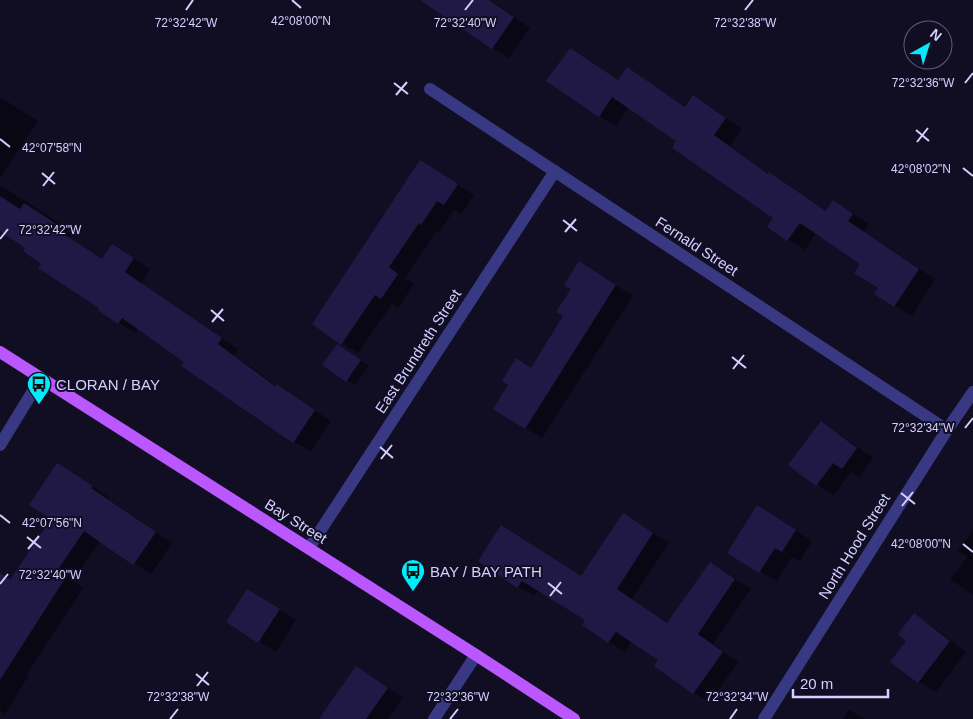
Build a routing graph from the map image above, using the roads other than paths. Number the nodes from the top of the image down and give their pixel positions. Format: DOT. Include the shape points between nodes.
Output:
graph roads {
  1 [pos="430,89"];
  2 [pos="555,171"];
  3 [pos="0,352"];
  4 [pos="41,378"];
  5 [pos="973,392"];
  6 [pos="946,430"];
  7 [pos="0,445"];
  8 [pos="309,548"];
  9 [pos="476,655"];
  10 [pos="434,719"];
  11 [pos="574,719"];
  12 [pos="764,719"];
  1 -- 2 [label="street, Fernald Street"];
  2 -- 6 [label="street, Fernald Street"];
  2 -- 8 [label="street, East Brundreth Street"];
  3 -- 4 [label="main road, Bay Street"];
  4 -- 7 [label="street"];
  4 -- 8 [label="main road, Bay Street"];
  5 -- 6 [label="street, North Hood Street"];
  6 -- 12 [label="street, North Hood Street"];
  8 -- 9 [label="main road, Bay Street"];
  9 -- 10 [label="street"];
  9 -- 11 [label="main road, Bay Street"];
}
